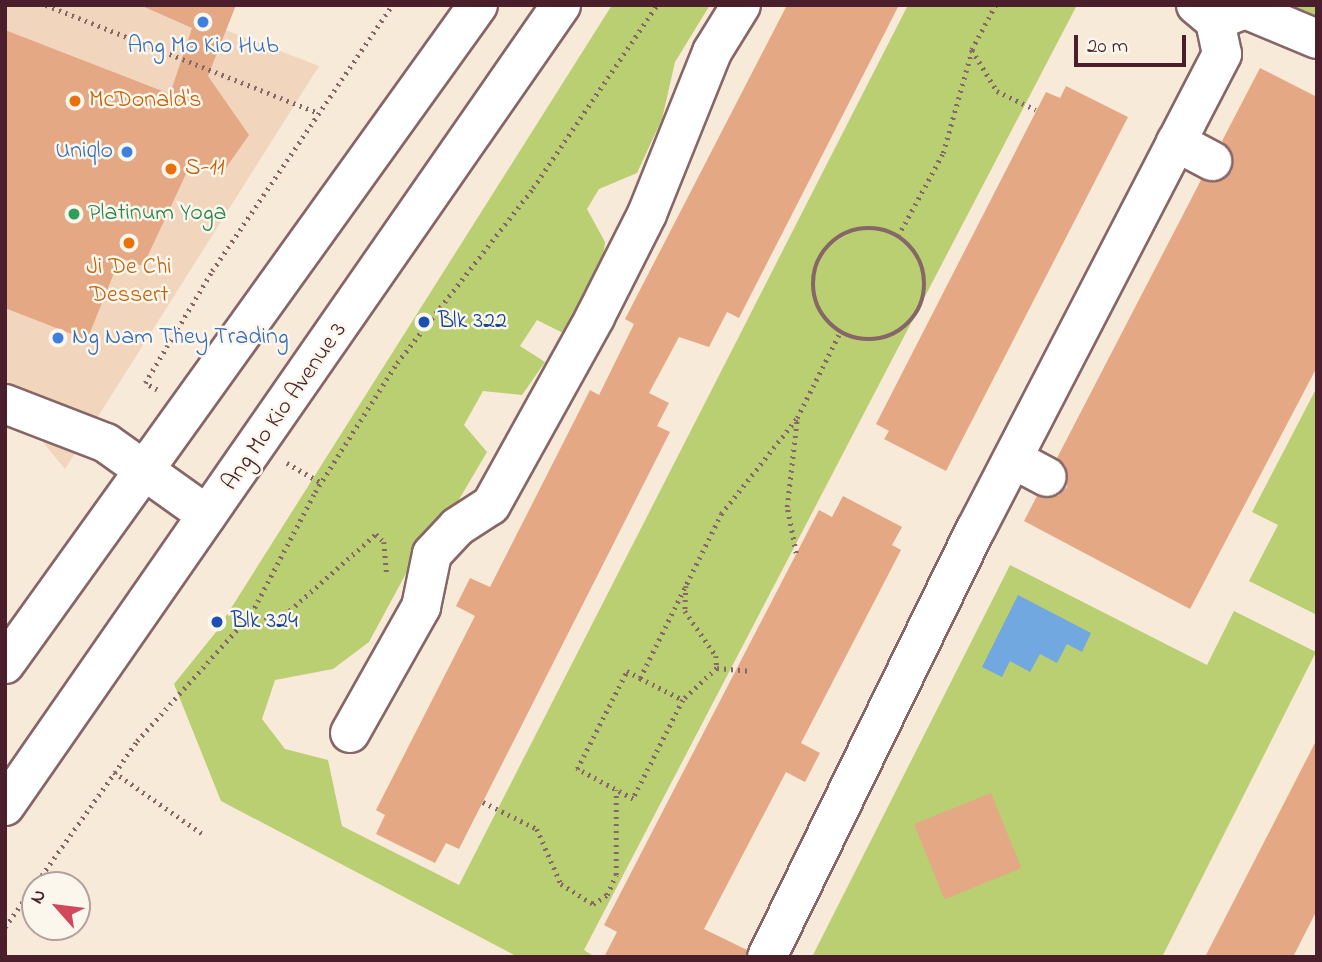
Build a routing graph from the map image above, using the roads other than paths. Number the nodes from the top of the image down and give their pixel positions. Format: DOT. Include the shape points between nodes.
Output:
graph roads {
  1 [pos="478,5"];
  2 [pos="561,5"];
  3 [pos="741,5"];
  4 [pos="1205,13"];
  5 [pos="1317,39"];
  6 [pos="1176,142"];
  7 [pos="1212,160"];
  8 [pos="5,404"];
  9 [pos="1013,459"];
  10 [pos="145,470"];
  11 [pos="1047,477"];
  12 [pos="207,515"];
  13 [pos="5,664"];
  14 [pos="350,733"];
  15 [pos="5,806"];
  16 [pos="767,957"];
  1 -- 10 [label="main road"];
  2 -- 12 [label="main road, Ang Mo Kio Avenue 3"];
  3 -- 14 [label="main road" via="712,52 647,214 595,317 491,505 457,527 432,554 421,607"];
  4 -- 5 [label="main road" via="1245,9"];
  4 -- 6 [label="main road" via="1222,54"];
  6 -- 7 [label="main road"];
  6 -- 9 [label="main road"];
  8 -- 10 [label="main road" via="106,443"];
  9 -- 11 [label="main road"];
  9 -- 16 [label="main road"];
  10 -- 12 [label="main road"];
  10 -- 13 [label="main road"];
  12 -- 15 [label="main road, Ang Mo Kio Avenue 3"];
}
